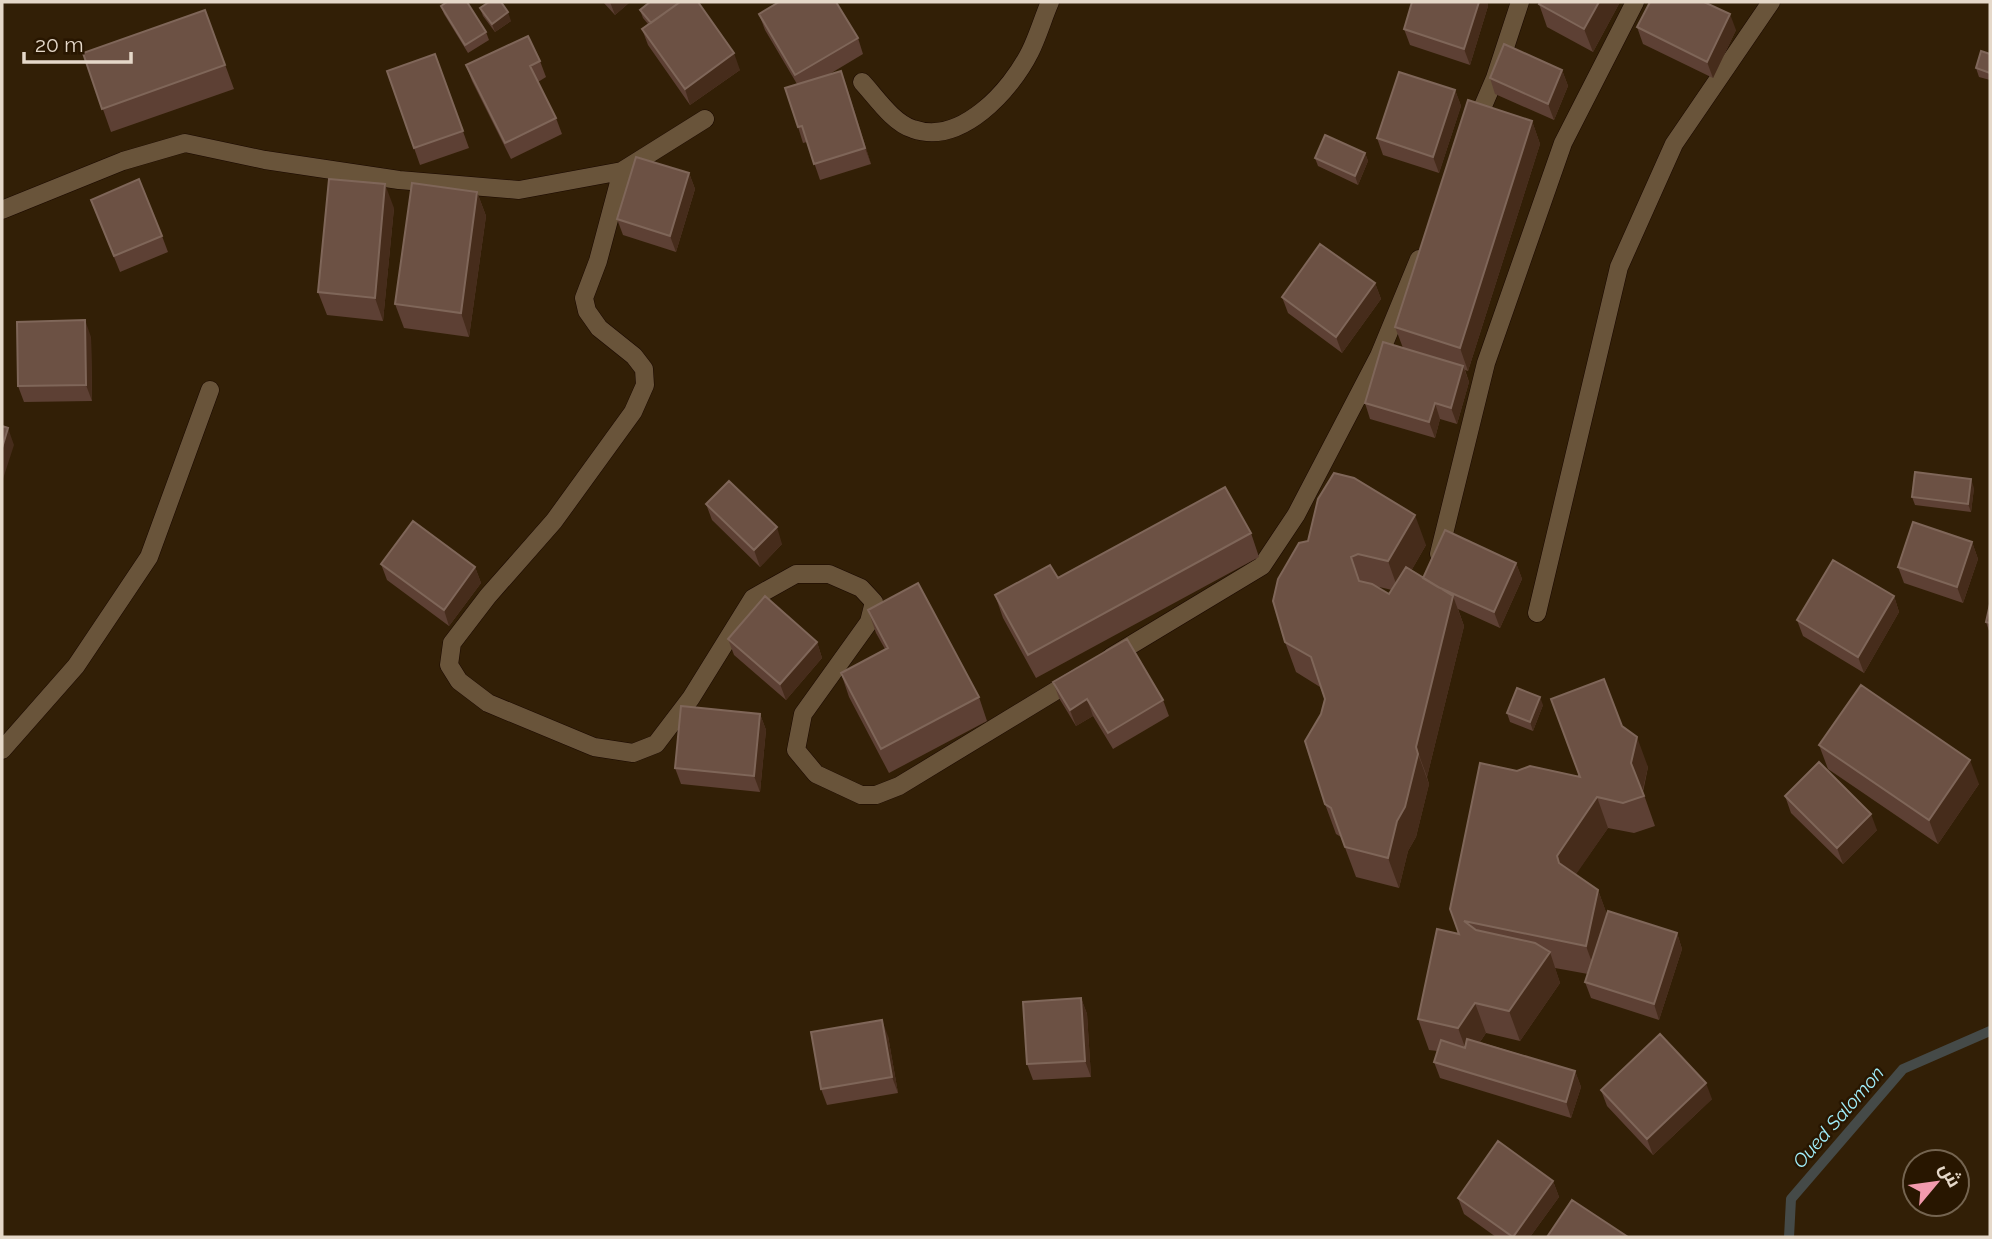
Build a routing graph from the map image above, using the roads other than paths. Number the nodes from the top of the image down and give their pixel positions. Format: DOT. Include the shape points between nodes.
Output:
graph roads {
  1 [pos="1050,2"];
  2 [pos="1520,2"];
  3 [pos="1635,2"];
  4 [pos="1771,2"];
  5 [pos="862,82"];
  6 [pos="705,119"];
  7 [pos="1468,141"];
  8 [pos="622,172"];
  9 [pos="2,210"];
  10 [pos="1426,242"];
  11 [pos="209,390"];
  12 [pos="1437,563"];
  13 [pos="1537,613"];
  14 [pos="2,750"];
  1 -- 5 [label="street" via="1030,54 1001,94 960,127 914,130"];
  2 -- 7 [label="street"];
  3 -- 12 [label="street" via="1563,144 1486,363"];
  4 -- 13 [label="street" via="1674,144 1619,267"];
  6 -- 8 [label="street"];
  8 -- 9 [label="street" via="519,190 399,180 185,143"];
  8 -- 10 [label="street" via="584,299 599,328 644,369 645,385 633,412 554,521 452,643 449,665 459,681 488,703 594,747 633,753 656,744 691,698 753,598 796,574 829,575 862,588 874,602 869,622 803,714 796,750 816,774 861,795 899,786 1262,566 1296,515 1379,356"];
  11 -- 14 [label="street" via="149,557 76,666"];
}
